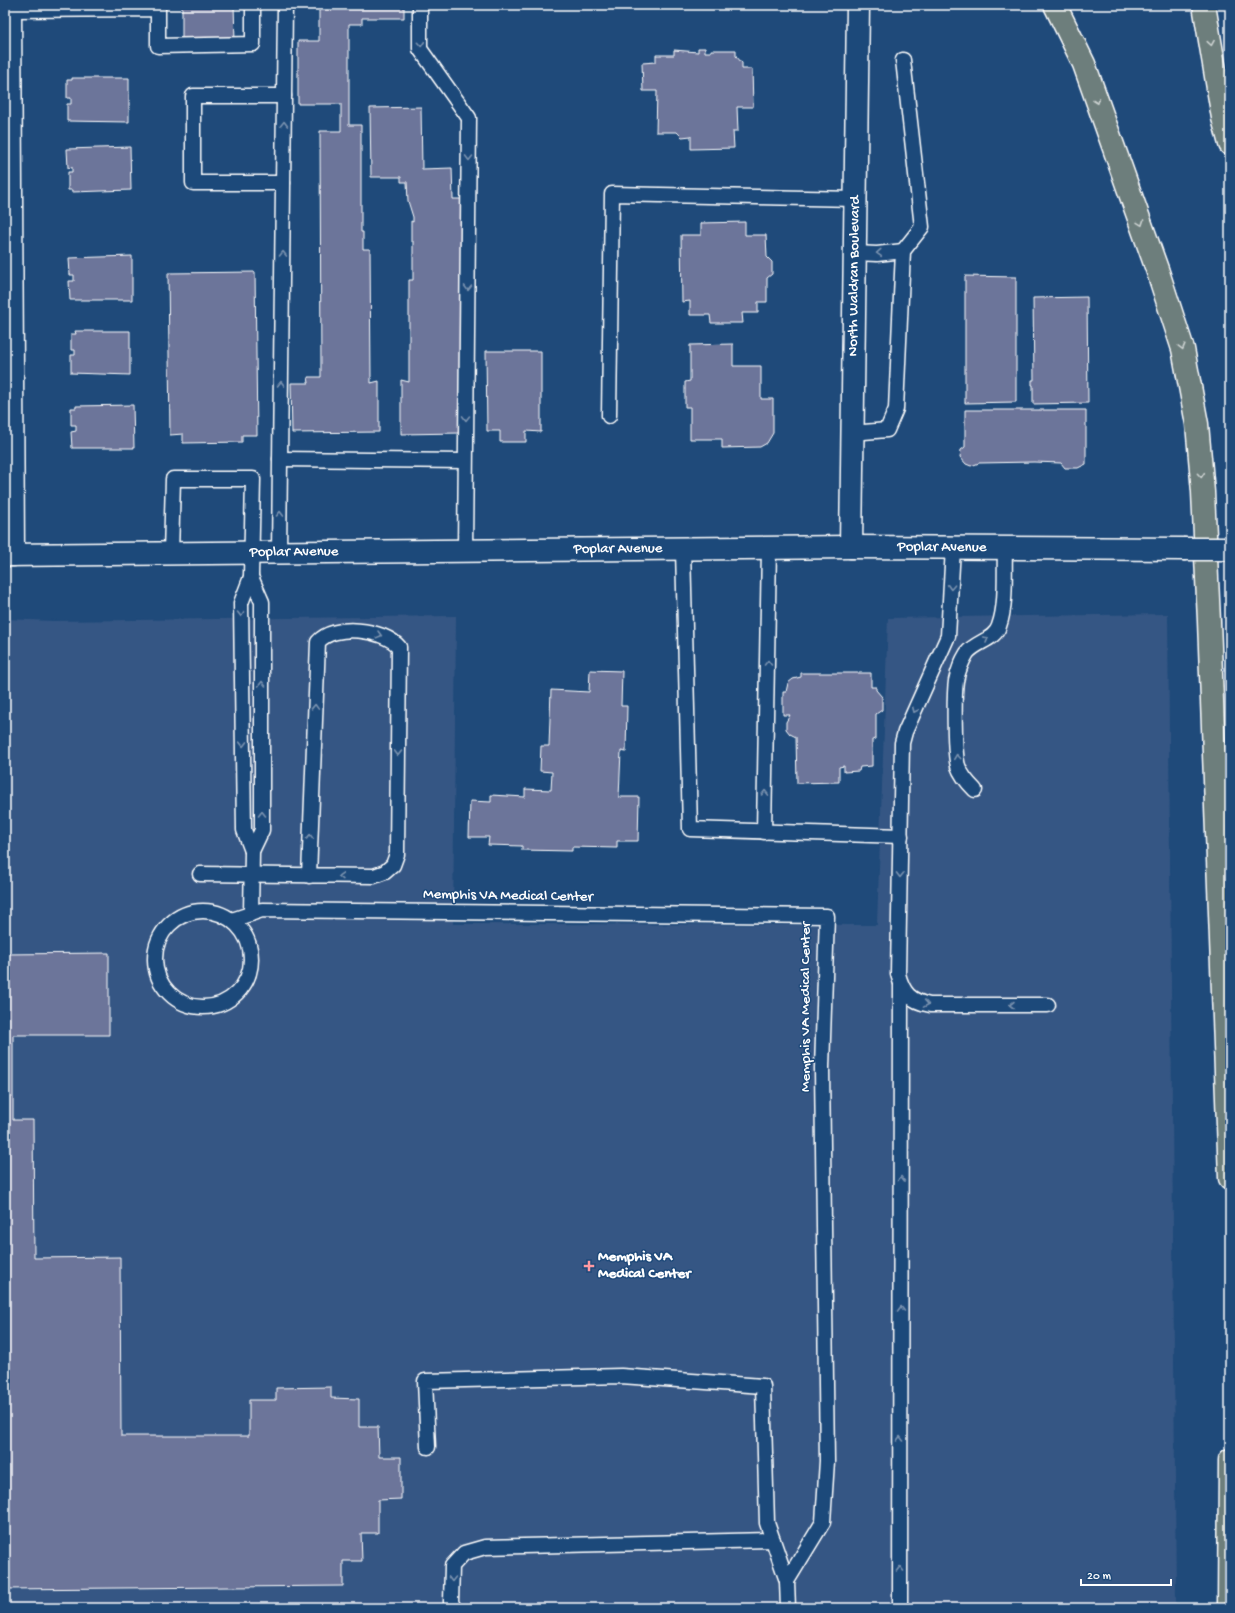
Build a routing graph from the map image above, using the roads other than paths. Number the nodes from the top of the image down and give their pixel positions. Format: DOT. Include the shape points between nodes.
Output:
graph roads {
  1 [pos="253,5"];
  2 [pos="285,5"];
  3 [pos="420,5"];
  4 [pos="858,5"];
  5 [pos="1055,5"];
  6 [pos="1073,5"];
  7 [pos="1204,5"];
  8 [pos="61,7"];
  9 [pos="10,8"];
  10 [pos="903,60"];
  11 [pos="1084,64"];
  12 [pos="284,96"];
  13 [pos="1230,144"];
  14 [pos="283,183"];
  15 [pos="856,199"];
  16 [pos="903,250"];
  17 [pos="8,253"];
  18 [pos="855,253"];
  19 [pos="609,416"];
  20 [pos="852,433"];
  21 [pos="9,454"];
  22 [pos="280,459"];
  23 [pos="466,462"];
  24 [pos="851,547"];
  25 [pos="769,548"];
  26 [pos="953,548"];
  27 [pos="1005,548"];
  28 [pos="683,549"];
  29 [pos="1230,549"];
  30 [pos="465,551"];
  31 [pos="252,553"];
  32 [pos="279,553"];
  33 [pos="172,554"];
  34 [pos="9,555"];
  35 [pos="251,577"];
  36 [pos="975,790"];
  37 [pos="764,832"];
  38 [pos="901,836"];
  39 [pos="252,851"];
  40 [pos="200,874"];
  41 [pos="252,875"];
  42 [pos="309,876"];
  43 [pos="252,914"];
  44 [pos="232,920"];
  45 [pos="901,985"];
  46 [pos="1048,1005"];
  47 [pos="1230,1178"];
  48 [pos="428,1447"];
  49 [pos="1230,1460"];
  50 [pos="773,1540"];
  51 [pos="787,1581"];
  52 [pos="454,1608"];
  53 [pos="788,1608"];
  54 [pos="900,1608"];
  55 [pos="1229,1608"];
  1 -- 8 [label="lane" via="254,44 158,46 158,9"];
  2 -- 12 [label="lane"];
  3 -- 23 [label="lane, one-way" via="420,49 469,118"];
  4 -- 15 [label="main road, North Waldran Boulevard"];
  5 -- 11 [label="highway"];
  6 -- 11 [label="highway"];
  7 -- 13 [label="highway, one-way" via="1223,118"];
  8 -- 9 [label="lane"];
  9 -- 17 [label="main road"];
  10 -- 16 [label="lane" via="922,227"];
  11 -- 47 [label="highway, one-way" via="1158,272 1180,342 1196,424 1203,492 1209,621"];
  14 -- 12 [label="lane, one-way"];
  12 -- 14 [label="lane" via="192,96 193,183"];
  22 -- 14 [label="lane, one-way"];
  15 -- 18 [label="main road, North Waldran Boulevard"];
  15 -- 19 [label="lane" via="612,194"];
  16 -- 18 [label="lane, one-way" via="877,254"];
  16 -- 20 [label="lane" via="896,409 887,430"];
  17 -- 21 [label="main road"];
  18 -- 20 [label="main road, North Waldran Boulevard"];
  20 -- 24 [label="main road, North Waldran Boulevard"];
  21 -- 34 [label="main road"];
  22 -- 23 [label="lane"];
  32 -- 22 [label="lane, one-way"];
  23 -- 30 [label="lane"];
  24 -- 25 [label="main road, Poplar Avenue"];
  24 -- 26 [label="main road, Poplar Avenue"];
  25 -- 28 [label="main road, Poplar Avenue"];
  37 -- 25 [label="lane, one-way"];
  26 -- 27 [label="main road, Poplar Avenue"];
  26 -- 38 [label="lane, one-way" via="948,636 902,743"];
  27 -- 29 [label="main road, Poplar Avenue, bridge"];
  36 -- 27 [label="lane, one-way" via="964,778 958,765 956,681 968,651 999,629 1002,616"];
  28 -- 30 [label="main road, Poplar Avenue"];
  28 -- 37 [label="lane" via="690,829"];
  30 -- 32 [label="main road, Poplar Avenue"];
  31 -- 32 [label="main road, Poplar Avenue"];
  31 -- 33 [label="main road, Poplar Avenue"];
  31 -- 33 [label="lane" via="253,479 173,479"];
  31 -- 35 [label="lane"];
  33 -- 34 [label="main road, Poplar Avenue"];
  35 -- 39 [label="lane, one-way" via="241,603 244,830"];
  39 -- 35 [label="lane, one-way" via="262,830 262,602"];
  37 -- 38 [label="lane"];
  38 -- 45 [label="lane, one-way" via="898,974"];
  39 -- 41 [label="lane"];
  40 -- 41 [label="lane"];
  41 -- 42 [label="lane"];
  41 -- 43 [label="lane"];
  42 -- 42 [label="lane, one-way" via="318,642 333,632 382,634 394,640 399,647 397,854 393,865 386,872 374,876"];
  43 -- 44 [label="lane, Memphis VA Medical Center"];
  43 -- 51 [label="lane, Memphis VA Medical Center" via="270,910 826,916 822,1068 827,1461 823,1522"];
  44 -- 44 [label="lane" via="218,913 202,910 187,913 173,921 162,932 156,946 155,962 158,977 167,991 179,1000 194,1006 210,1006 226,1001 238,991 247,978 251,962 250,946 243,932"];
  45 -- 46 [label="lane" via="916,1002 930,1005"];
  54 -- 45 [label="lane, one-way"];
  48 -- 50 [label="lane" via="425,1381 621,1376 763,1386 767,1523"];
  49 -- 55 [label="highway"];
  50 -- 51 [label="lane"];
  50 -- 52 [label="lane, one-way" via="485,1547 464,1554 452,1566 451,1602"];
  51 -- 53 [label="lane"];
}
